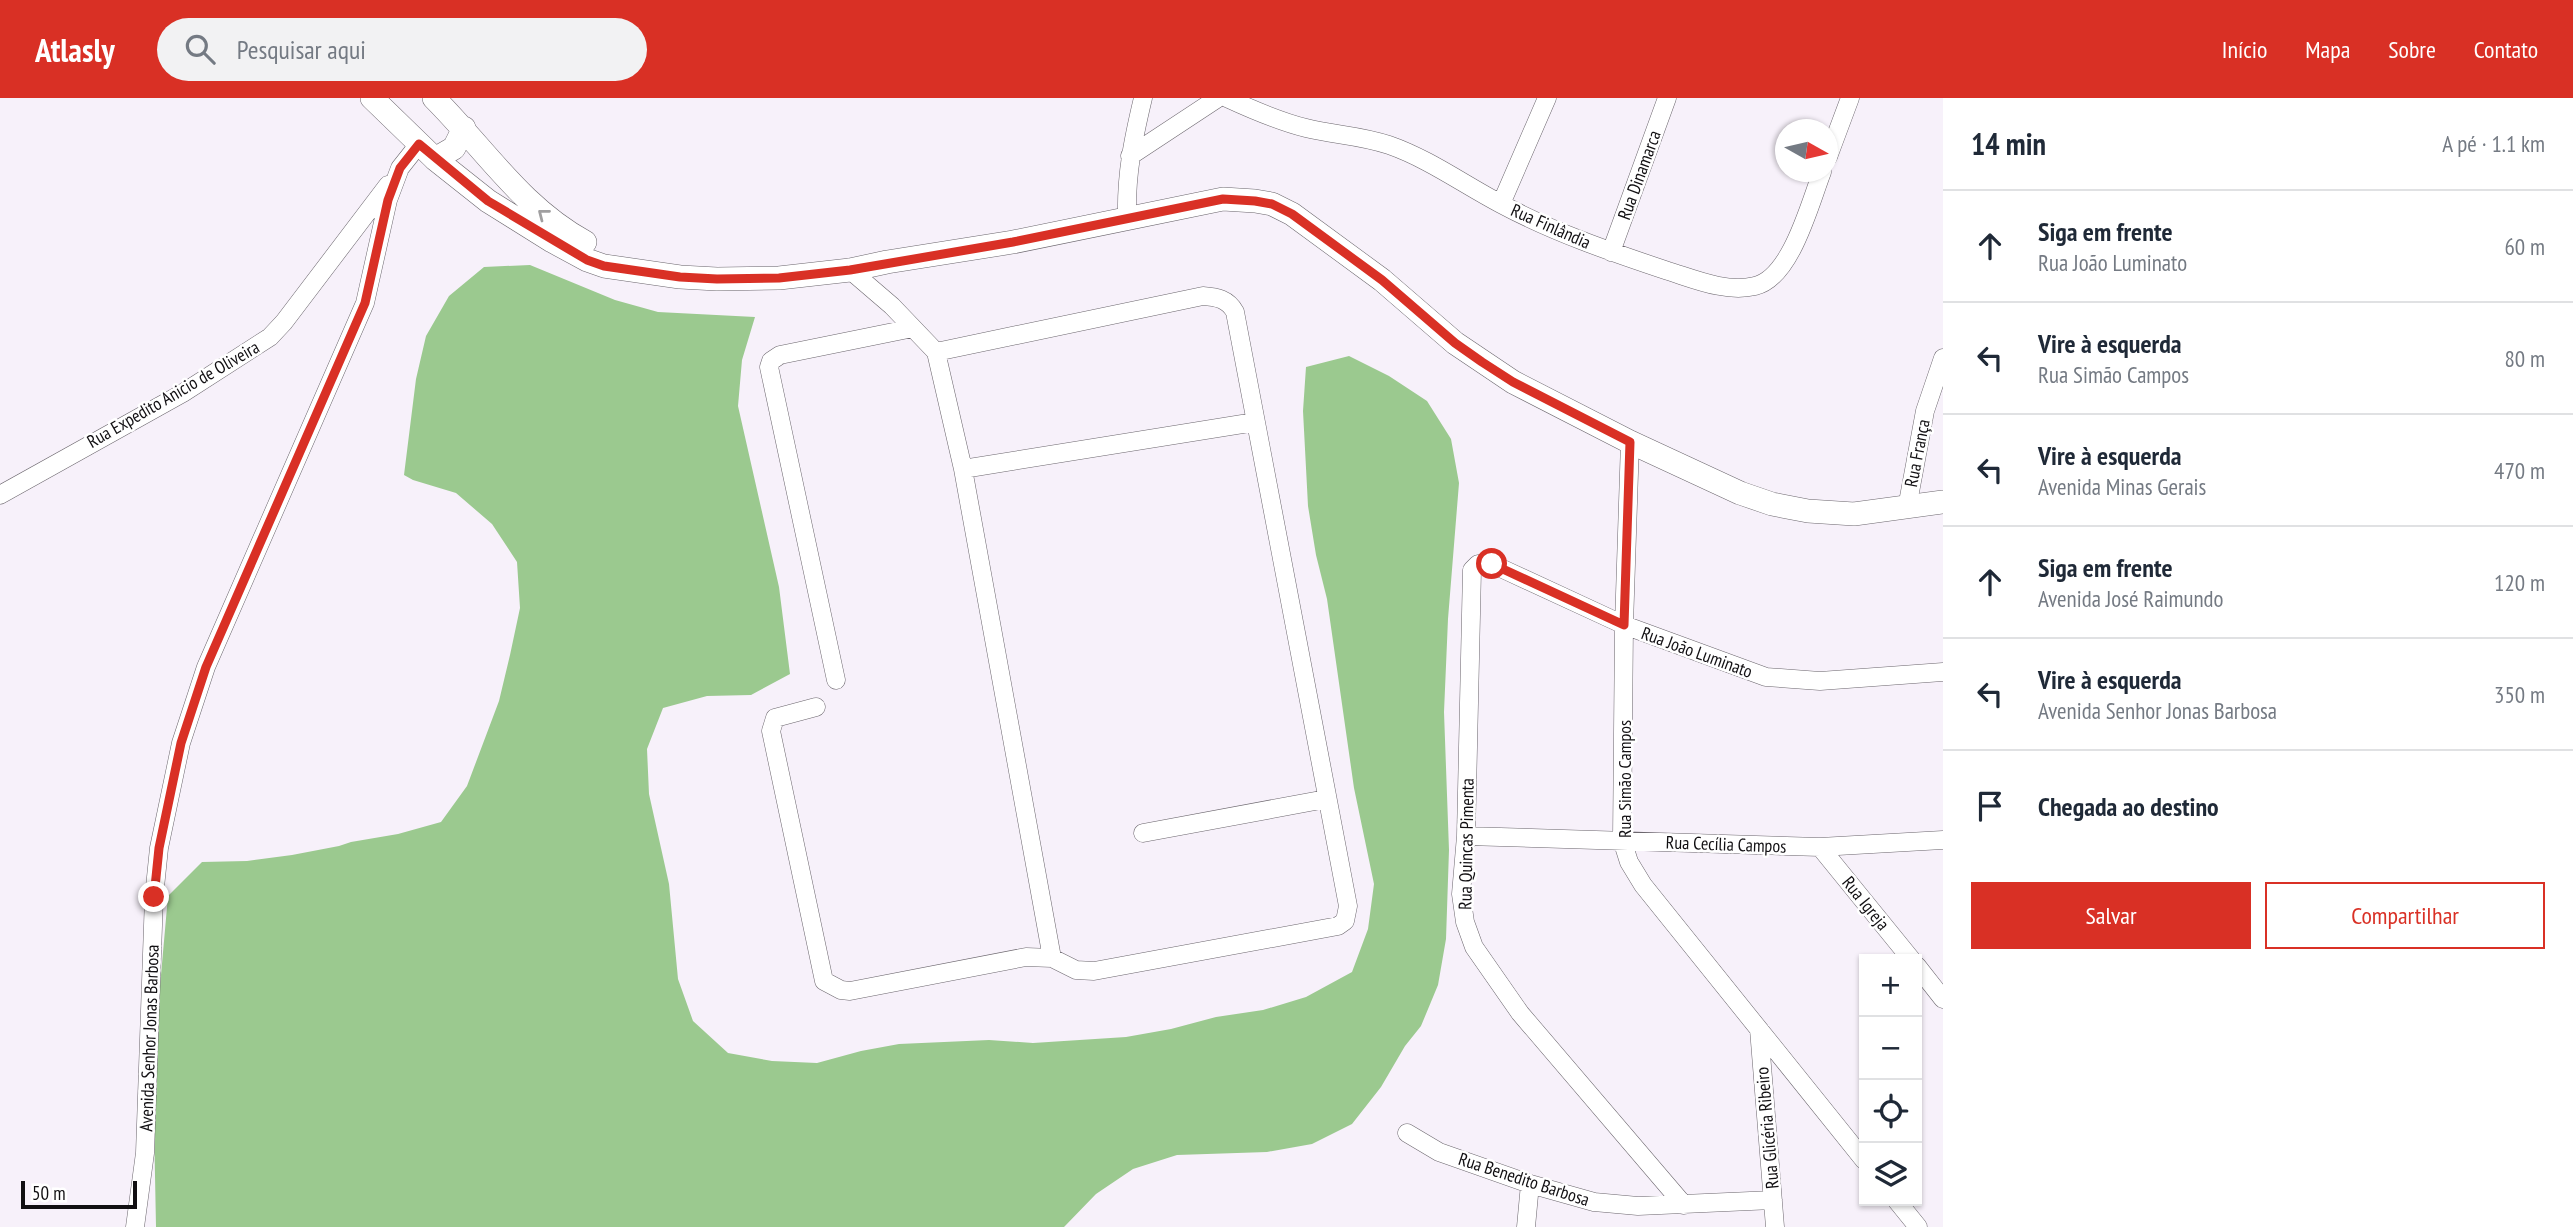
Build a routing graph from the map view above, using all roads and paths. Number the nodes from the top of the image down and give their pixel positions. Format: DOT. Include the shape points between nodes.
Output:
graph roads {
  1 [pos="434,98"];
  2 [pos="1143,98"];
  3 [pos="1218,98"];
  4 [pos="1227,98"];
  5 [pos="1547,98"];
  6 [pos="1667,98"];
  7 [pos="1850,98"];
  8 [pos="383,102"];
  9 [pos="464,128"];
  10 [pos="1838,130"];
  11 [pos="427,151"];
  12 [pos="1130,156"];
  13 [pos="400,168"];
  14 [pos="1818,182"];
  15 [pos="1501,204"];
  16 [pos="1127,217"];
  17 [pos="1611,252"];
  18 [pos="850,270"];
  19 [pos="645,272"];
  20 [pos="913,328"];
  21 [pos="936,352"];
  22 [pos="1943,358"];
  23 [pos="1255,422"];
  24 [pos="1630,442"];
  25 [pos="963,470"];
  26 [pos="0,495"];
  27 [pos="1943,502"];
  28 [pos="1906,508"];
  29 [pos="1470,575"];
  30 [pos="1624,625"];
  31 [pos="1943,672"];
  32 [pos="836,680"];
  33 [pos="816,707"];
  34 [pos="1326,799"];
  35 [pos="1143,833"];
  36 [pos="1466,836"];
  37 [pos="1622,840"];
  38 [pos="1943,840"];
  39 [pos="1820,847"];
  40 [pos="1907,954"];
  41 [pos="1052,958"];
  42 [pos="1922,972"];
  43 [pos="1943,999"];
  44 [pos="1759,1029"];
  45 [pos="1407,1133"];
  46 [pos="1859,1154"];
  47 [pos="1530,1184"];
  48 [pos="1773,1200"];
  49 [pos="1684,1205"];
  50 [pos="1901,1206"];
  51 [pos="135,1227"];
  52 [pos="1527,1227"];
  53 [pos="1774,1227"];
  54 [pos="1918,1227"];
  1 -- 9 [label="main road"];
  2 -- 12 [label="street"];
  3 -- 12 [label="street"];
  4 -- 15 [label="street, Rua Finlândia" via="1277,121 1390,145"];
  5 -- 15 [label="street"];
  6 -- 17 [label="street, Rua Dinamarca"];
  7 -- 10 [label="street"];
  8 -- 11 [label="main road"];
  9 -- 11 [label="main road" via="454,148"];
  19 -- 9 [label="main road, one-way" via="564,231 530,204"];
  11 -- 13 [label="street, Avenida Senhor Jonas Barbosa"];
  11 -- 19 [label="main road" via="488,201 552,241 604,266"];
  12 -- 16 [label="street"];
  13 -- 26 [label="street, Rua Expedito Anicio de Oliveira" via="270,337 183,393"];
  13 -- 51 [label="street, Avenida Senhor Jonas Barbosa" via="388,200 365,303 206,667 181,743 159,848 154,897 145,1153"];
  14 -- 17 [label="street, Rua Finlândia" via="1779,271 1755,286 1733,288 1704,282"];
  15 -- 17 [label="street, Rua Finlândia"];
  16 -- 18 [label="main road"];
  16 -- 24 [label="main road" via="1223,199 1272,204 1382,280 1482,362"];
  18 -- 19 [label="main road" via="717,279"];
  18 -- 20 [label="street"];
  20 -- 21 [label="street"];
  20 -- 32 [label="street" via="780,355 769,366"];
  21 -- 23 [label="street" via="1215,297 1235,312"];
  21 -- 25 [label="street"];
  22 -- 28 [label="street, Rua França" via="1925,411"];
  23 -- 25 [label="street"];
  23 -- 34 [label="street"];
  24 -- 28 [label="main road" via="1772,504 1854,514"];
  24 -- 30 [label="street, Rua Simão Campos"];
  25 -- 41 [label="street"];
  27 -- 28 [label="main road"];
  29 -- 30 [label="street, Rua João Luminato" via="1478,564 1492,564"];
  29 -- 36 [label="street, Rua Quincas Pimenta"];
  30 -- 31 [label="street, Rua João Luminato" via="1766,677 1820,681"];
  30 -- 37 [label="street, Rua Simão Campos"];
  33 -- 41 [label="street" via="775,718 771,731 824,981 850,991 1026,957"];
  34 -- 35 [label="street"];
  34 -- 41 [label="street" via="1348,906 1345,921 1338,926 1094,971 1076,970"];
  36 -- 37 [label="street, Rua Cecília Campos"];
  36 -- 49 [label="street, Rua Quincas Pimenta" via="1461,894 1474,947 1520,1013"];
  37 -- 39 [label="street, Rua Cecília Campos"];
  37 -- 44 [label="street, Rua Simão Campos" via="1643,885"];
  38 -- 39 [label="street, Rua Cecília Campos"];
  39 -- 40 [label="street, Rua Igreja"];
  42 -- 43 [label="street"];
  44 -- 46 [label="street, Rua Simão Campos"];
  44 -- 48 [label="street, Rua Glicéria Ribeiro"];
  45 -- 47 [label="street, Rua Benedito Barbosa" via="1439,1152"];
  47 -- 49 [label="street, Rua Benedito Barbosa" via="1594,1202"];
  47 -- 52 [label="street"];
  48 -- 49 [label="street, Rua Benedito Barbosa"];
  48 -- 53 [label="street, Rua Glicéria Ribeiro"];
  50 -- 54 [label="street"];
}
